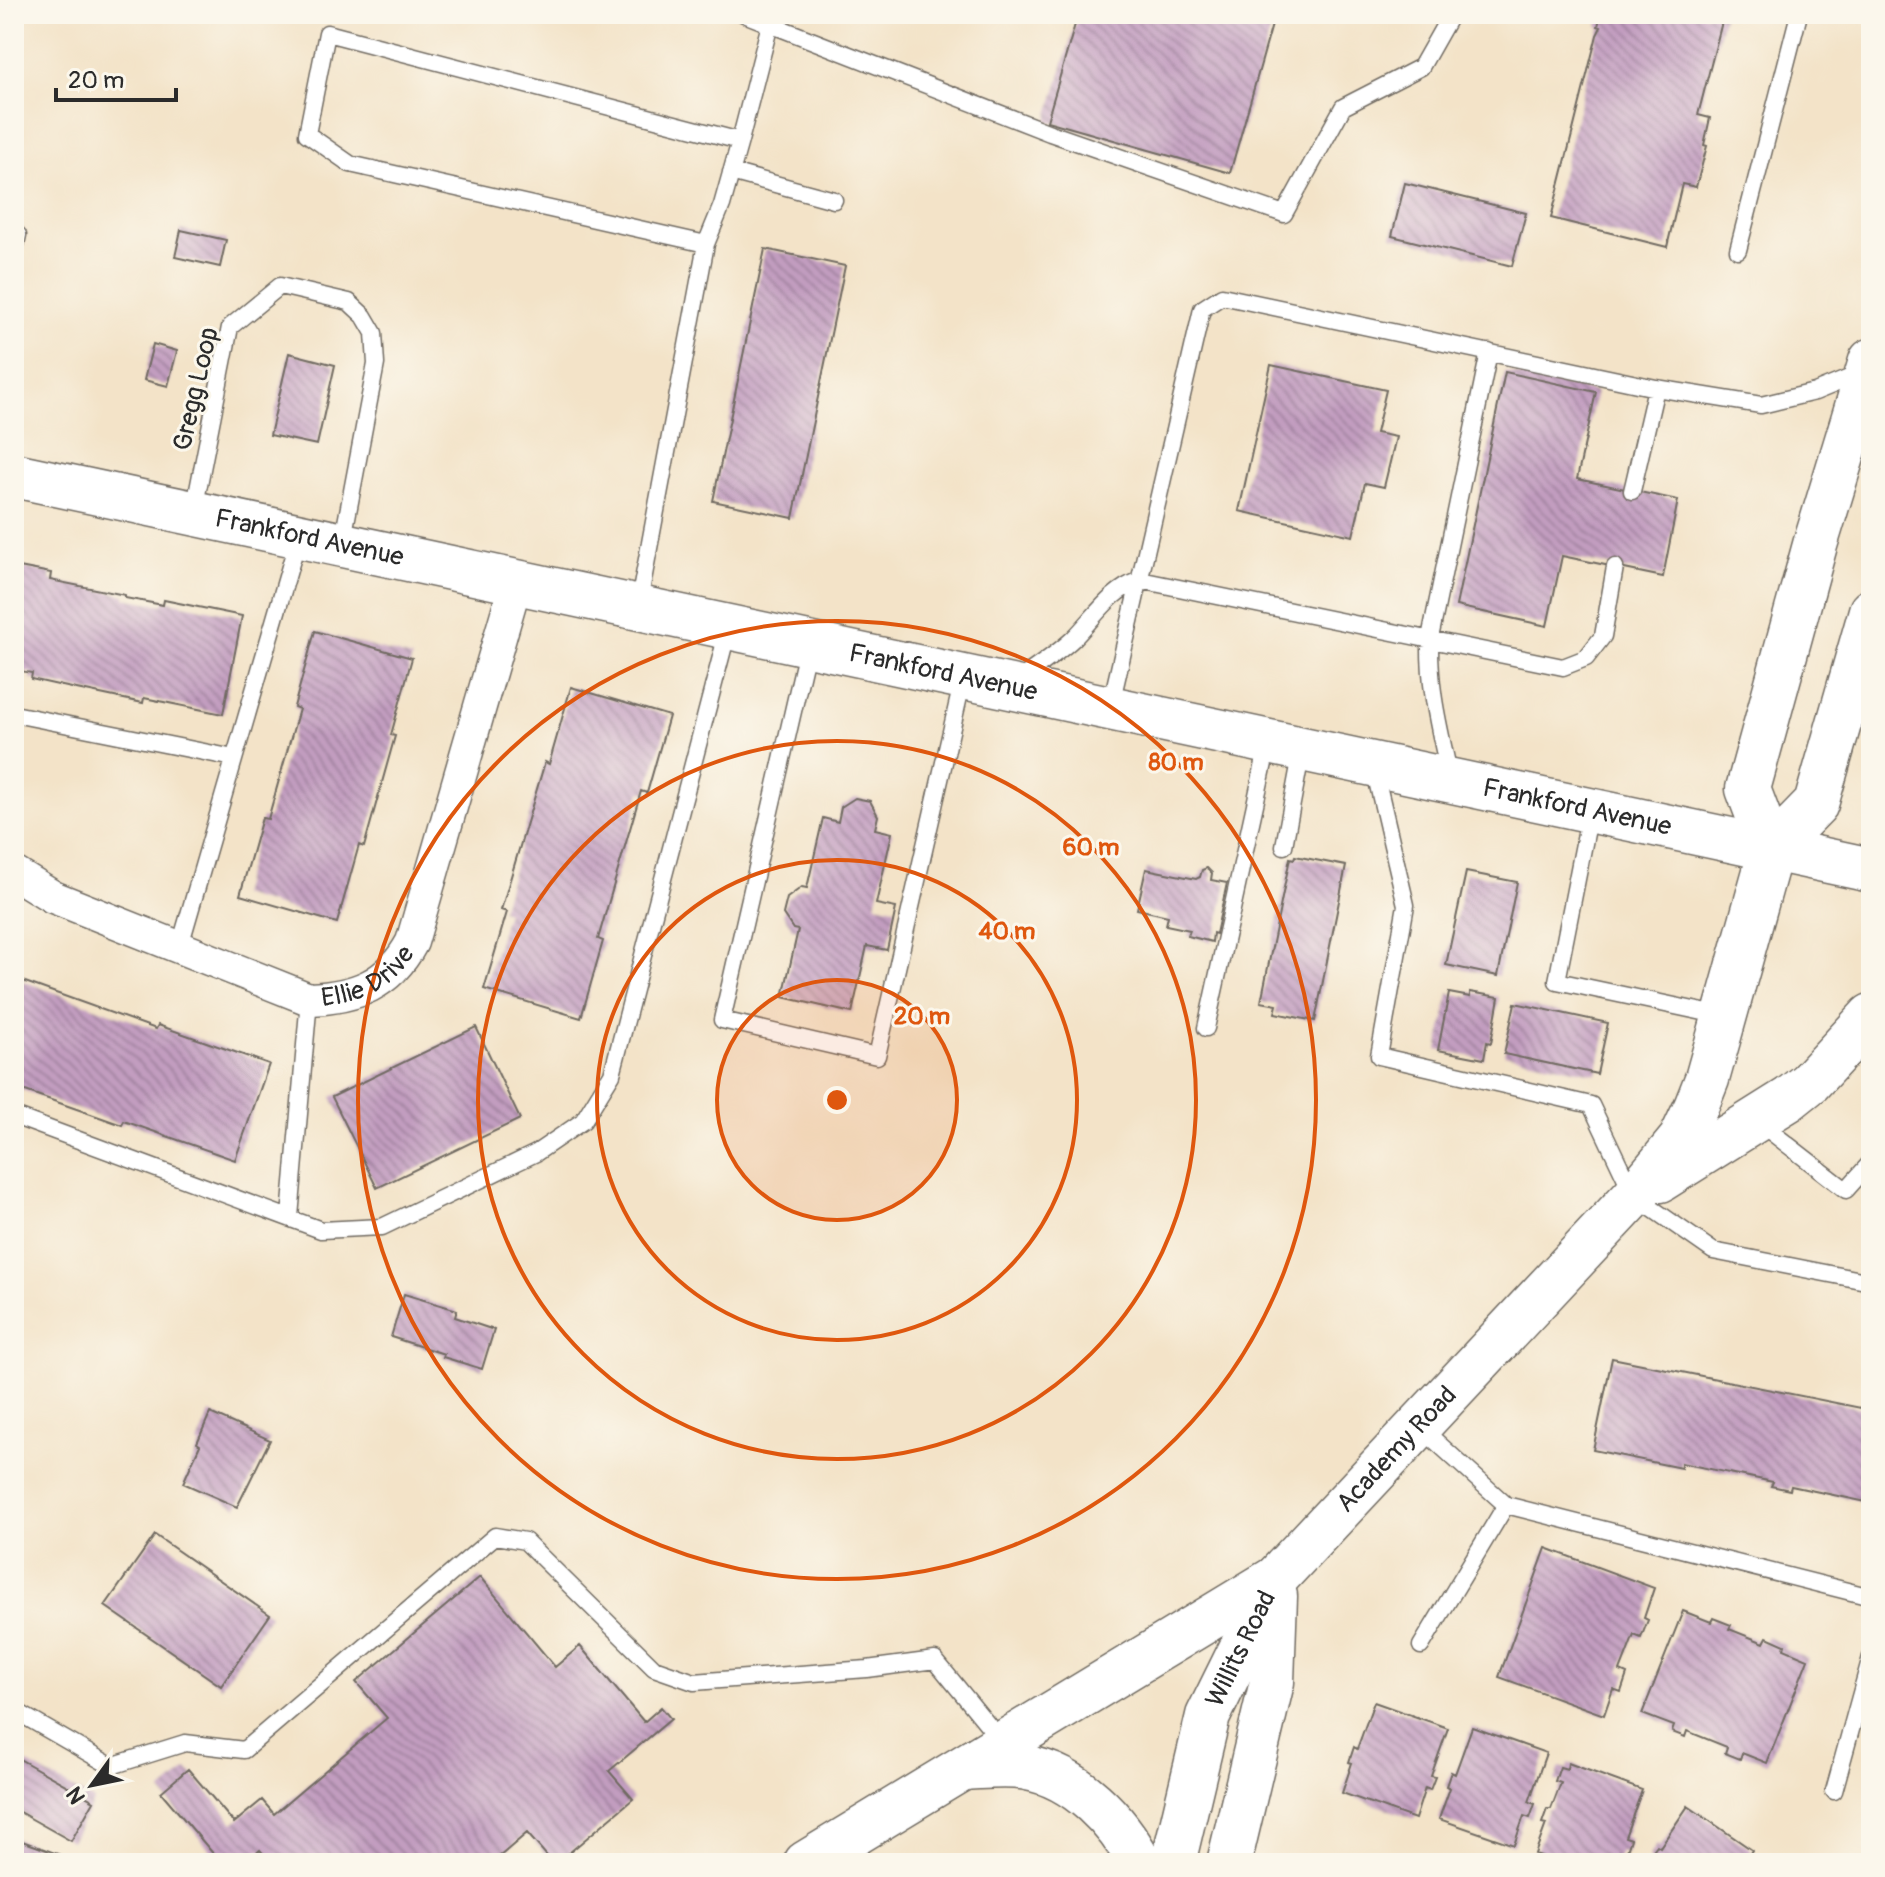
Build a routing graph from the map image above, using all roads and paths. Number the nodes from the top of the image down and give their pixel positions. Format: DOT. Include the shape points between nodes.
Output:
graph roads {
  1 [pos="744,14"];
  2 [pos="1451,14"];
  3 [pos="1799,14"];
  4 [pos="770,24"];
  5 [pos="740,141"];
  6 [pos="731,172"];
  7 [pos="834,200"];
  8 [pos="14,234"];
  9 [pos="706,244"];
  10 [pos="1738,250"];
  11 [pos="14,253"];
  12 [pos="1489,352"];
  13 [pos="1870,366"];
  14 [pos="1656,388"];
  15 [pos="14,475"];
  16 [pos="1632,491"];
  17 [pos="193,513"];
  18 [pos="299,536"];
  19 [pos="342,545"];
  20 [pos="1615,567"];
  21 [pos="1140,580"];
  22 [pos="516,582"];
  23 [pos="637,608"];
  24 [pos="1871,611"];
  25 [pos="728,628"];
  26 [pos="1430,638"];
  27 [pos="808,644"];
  28 [pos="963,679"];
  29 [pos="1006,688"];
  30 [pos="1110,709"];
  31 [pos="14,714"];
  32 [pos="1285,747"];
  33 [pos="234,758"];
  34 [pos="1373,766"];
  35 [pos="1451,782"];
  36 [pos="1590,811"];
  37 [pos="1284,846"];
  38 [pos="1771,850"];
  39 [pos="1871,870"];
  40 [pos="14,873"];
  41 [pos="179,949"];
  42 [pos="309,999"];
  43 [pos="1871,1016"];
  44 [pos="1724,1017"];
  45 [pos="1206,1028"];
  46 [pos="14,1116"];
  47 [pos="1756,1120"];
  48 [pos="1871,1162"];
  49 [pos="1634,1196"];
  50 [pos="290,1217"];
  51 [pos="1871,1282"];
  52 [pos="1419,1426"];
  53 [pos="1506,1505"];
  54 [pos="1276,1578"];
  55 [pos="1871,1597"];
  56 [pos="1421,1646"];
  57 [pos="1871,1657"];
  58 [pos="14,1710"];
  59 [pos="1003,1744"];
  60 [pos="962,1768"];
  61 [pos="1834,1791"];
  62 [pos="806,1863"];
  63 [pos="1140,1863"];
  64 [pos="1173,1863"];
  65 [pos="1229,1863"];
  1 -- 4 [label="lane"];
  2 -- 4 [label="lane" via="1421,67 1343,107 1284,214 1050,133"];
  3 -- 10 [label="lane"];
  4 -- 5 [label="lane"];
  5 -- 6 [label="lane"];
  5 -- 9 [label="lane" via="327,33 307,134 350,164"];
  6 -- 7 [label="lane"];
  6 -- 9 [label="lane"];
  8 -- 11 [label="lane"];
  9 -- 23 [label="lane"];
  12 -- 14 [label="lane"];
  12 -- 21 [label="lane" via="1222,296 1202,309"];
  12 -- 26 [label="lane"];
  13 -- 14 [label="lane" via="1815,392 1761,405"];
  13 -- 38 [label="main road" via="1748,789"];
  14 -- 16 [label="lane"];
  15 -- 17 [label="main road, Frankford Avenue"];
  17 -- 18 [label="main road, Frankford Avenue"];
  17 -- 19 [label="lane, Gregg Loop" via="230,327 280,286 349,302 374,333 376,364"];
  18 -- 19 [label="main road, Frankford Avenue"];
  18 -- 33 [label="lane"];
  19 -- 22 [label="main road, Frankford Avenue"];
  20 -- 26 [label="lane" via="1603,636 1586,658 1563,667"];
  21 -- 26 [label="lane"];
  21 -- 29 [label="lane" via="1125,585 1064,646"];
  21 -- 30 [label="lane"];
  22 -- 23 [label="main road, Frankford Avenue"];
  22 -- 42 [label="street, Ellie Drive" via="412,942 402,960 368,988"];
  23 -- 25 [label="main road, Frankford Avenue"];
  24 -- 38 [label="main road" via="1816,804"];
  25 -- 27 [label="main road, Frankford Avenue"];
  25 -- 50 [label="lane" via="612,1074 583,1121 536,1153 382,1227 321,1230"];
  26 -- 35 [label="lane" via="1429,680"];
  27 -- 28 [label="main road, Frankford Avenue"];
  27 -- 28 [label="lane" via="722,1020 877,1056"];
  28 -- 29 [label="main road, Frankford Avenue"];
  29 -- 30 [label="main road, Frankford Avenue"];
  30 -- 32 [label="main road, Frankford Avenue"];
  31 -- 33 [label="lane"];
  32 -- 34 [label="main road, Frankford Avenue"];
  32 -- 37 [label="lane"];
  32 -- 45 [label="lane"];
  33 -- 41 [label="lane"];
  34 -- 35 [label="main road, Frankford Avenue"];
  34 -- 49 [label="lane" via="1406,905 1379,1056 1591,1105"];
  35 -- 36 [label="main road, Frankford Avenue"];
  36 -- 38 [label="main road, Frankford Avenue"];
  36 -- 44 [label="lane" via="1557,981"];
  38 -- 39 [label="main road, Frankford Avenue"];
  38 -- 44 [label="main road, Academy Road"];
  40 -- 41 [label="street, Ellie Drive" via="53,897"];
  41 -- 42 [label="street, Ellie Drive"];
  42 -- 50 [label="lane"];
  43 -- 47 [label="main road" via="1809,1083"];
  44 -- 49 [label="main road, Academy Road" via="1707,1079 1681,1139"];
  46 -- 50 [label="lane"];
  47 -- 48 [label="lane" via="1846,1190"];
  47 -- 49 [label="main road"];
  49 -- 51 [label="lane" via="1713,1251"];
  49 -- 52 [label="main road, Academy Road"];
  52 -- 53 [label="lane"];
  52 -- 54 [label="main road, Academy Road"];
  53 -- 55 [label="lane"];
  53 -- 56 [label="lane"];
  54 -- 59 [label="main road, Academy Road"];
  54 -- 64 [label="main road, Willits Road" via="1208,1716"];
  54 -- 65 [label="main road, Willits Road" via="1272,1682"];
  57 -- 61 [label="lane"];
  58 -- 59 [label="lane" via="111,1766 185,1743 244,1750 495,1536 525,1541 654,1668 694,1682 935,1660"];
  59 -- 60 [label="main road, Academy Road"];
  60 -- 62 [label="main road, Academy Road"];
  60 -- 63 [label="main road" via="1028,1768 1067,1784 1111,1821"];
}
